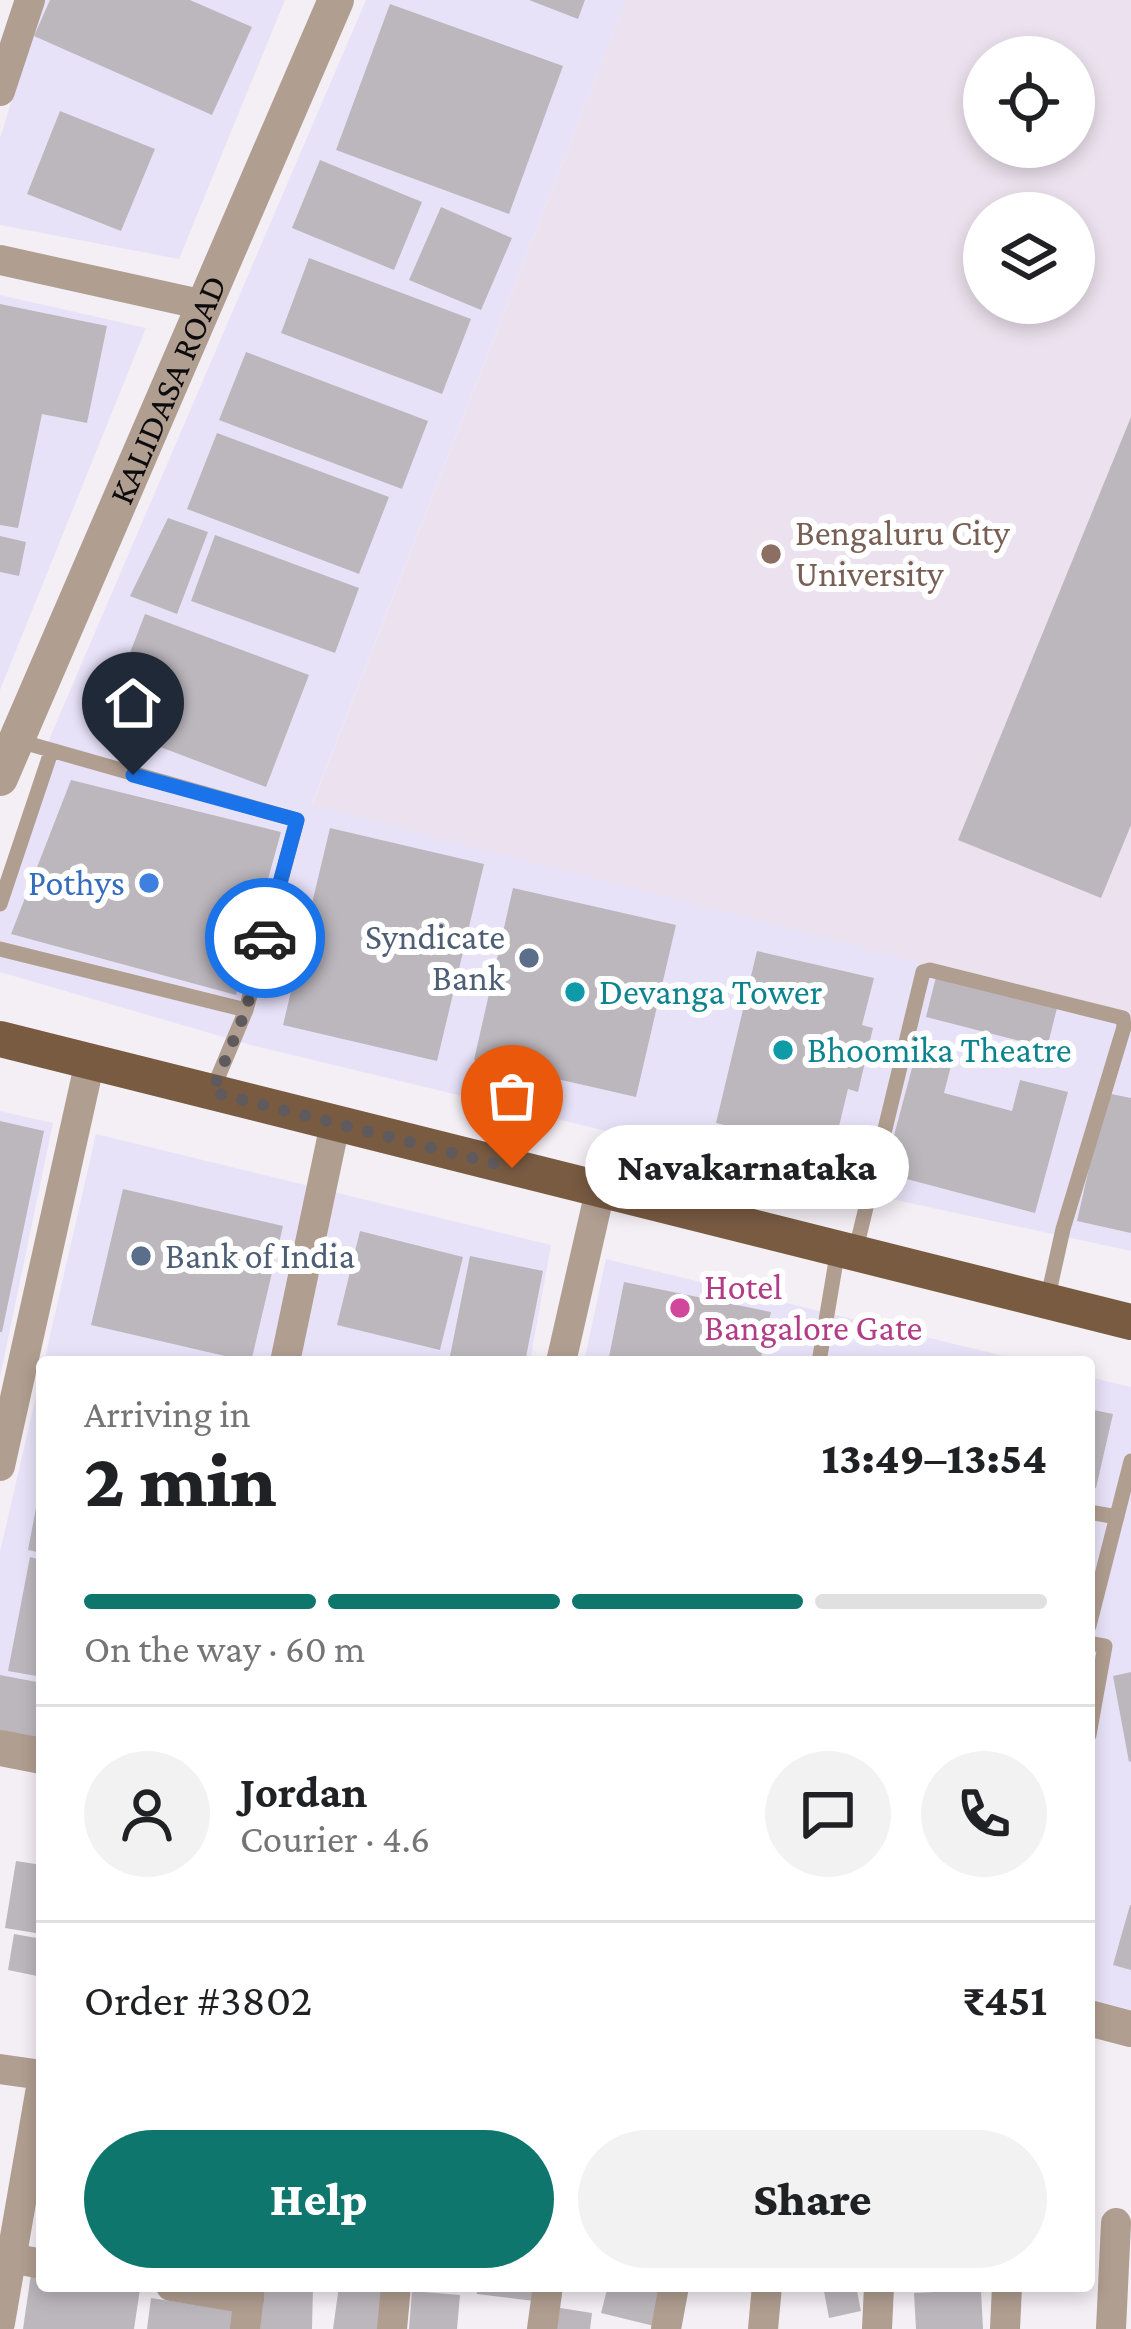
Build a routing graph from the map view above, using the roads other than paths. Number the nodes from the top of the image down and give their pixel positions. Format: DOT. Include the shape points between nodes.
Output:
graph roads {
  1 [pos="30,0"];
  2 [pos="336,0"];
  3 [pos="0,91"];
  4 [pos="0,260"];
  5 [pos="204,305"];
  6 [pos="16,740"];
  7 [pos="51,752"];
  8 [pos="0,778"];
  9 [pos="0,904"];
  10 [pos="0,949"];
  11 [pos="246,1010"];
  12 [pos="0,1039"];
  13 [pos="90,1061"];
  14 [pos="212,1092"];
  15 [pos="335,1124"];
  16 [pos="600,1191"];
  17 [pos="846,1251"];
  18 [pos="1047,1301"];
  19 [pos="1131,1322"];
  20 [pos="286,1356"];
  21 [pos="562,1356"];
  22 [pos="820,1356"];
  23 [pos="1131,1461"];
  24 [pos="0,1466"];
  25 [pos="1095,1512"];
  26 [pos="1117,1517"];
  27 [pos="1095,1603"];
  28 [pos="1095,1644"];
  29 [pos="1095,1702"];
  30 [pos="0,1748"];
  31 [pos="36,1755"];
  32 [pos="1095,2020"];
  33 [pos="1131,2029"];
  34 [pos="0,2069"];
  35 [pos="36,2077"];
  36 [pos="36,2151"];
  37 [pos="1112,2222"];
  38 [pos="27,2261"];
  39 [pos="196,2292"];
  40 [pos="395,2292"];
  41 [pos="547,2292"];
  42 [pos="673,2292"];
  43 [pos="766,2292"];
  44 [pos="879,2292"];
  45 [pos="1007,2292"];
  46 [pos="248,2305"];
  47 [pos="0,2323"];
  48 [pos="669,2328"];
  49 [pos="392,2329"];
  50 [pos="542,2329"];
  51 [pos="763,2329"];
  52 [pos="877,2329"];
  53 [pos="1005,2329"];
  54 [pos="1111,2329"];
  1 -- 3 [label="street"];
  2 -- 5 [label="street, KALIDASA ROAD"];
  4 -- 5 [label="street"];
  5 -- 6 [label="street, KALIDASA ROAD"];
  6 -- 7 [label="lane"];
  6 -- 8 [label="street, KALIDASA ROAD"];
  7 -- 9 [label="lane"];
  7 -- 11 [label="lane" via="297,820"];
  10 -- 11 [label="lane"];
  11 -- 14 [label="lane"];
  12 -- 13 [label="main road"];
  13 -- 14 [label="main road"];
  13 -- 24 [label="street"];
  14 -- 15 [label="main road"];
  15 -- 16 [label="main road"];
  15 -- 20 [label="street"];
  16 -- 17 [label="main road"];
  16 -- 21 [label="street"];
  17 -- 18 [label="main road"];
  17 -- 18 [label="lane" via="923,973 1123,1018"];
  17 -- 22 [label="lane"];
  18 -- 19 [label="main road"];
  23 -- 26 [label="lane"];
  25 -- 26 [label="lane"];
  26 -- 27 [label="lane"];
  28 -- 29 [label="lane" via="1105,1646"];
  30 -- 31 [label="street"];
  32 -- 33 [label="street"];
  34 -- 35 [label="street"];
  36 -- 38 [label="street"];
  37 -- 54 [label="street"];
  38 -- 47 [label="street"];
  39 -- 46 [label="street"];
  40 -- 49 [label="street"];
  41 -- 50 [label="street"];
  42 -- 48 [label="street"];
  43 -- 51 [label="street"];
  44 -- 52 [label="street"];
  45 -- 53 [label="street"];
}
